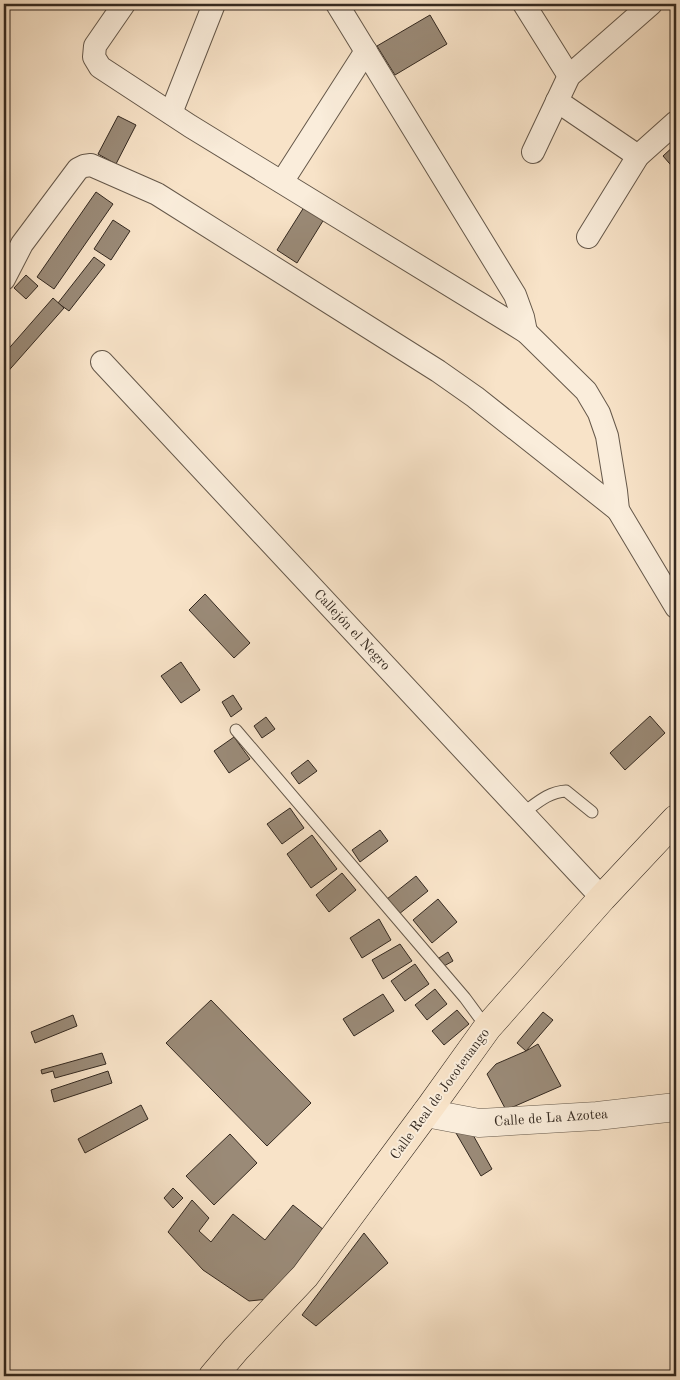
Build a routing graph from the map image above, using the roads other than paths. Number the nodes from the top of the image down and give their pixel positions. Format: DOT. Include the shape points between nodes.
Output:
graph roads {
  1 [pos="124,4"];
  2 [pos="214,4"];
  3 [pos="337,4"];
  4 [pos="524,4"];
  5 [pos="651,4"];
  6 [pos="366,52"];
  7 [pos="569,76"];
  8 [pos="557,101"];
  9 [pos="171,113"];
  10 [pos="676,122"];
  11 [pos="533,152"];
  12 [pos="638,156"];
  13 [pos="282,182"];
  14 [pos="588,237"];
  15 [pos="4,279"];
  16 [pos="526,332"];
  17 [pos="102,362"];
  18 [pos="618,510"];
  19 [pos="676,607"];
  20 [pos="236,730"];
  21 [pos="592,812"];
  22 [pos="523,813"];
  23 [pos="676,819"];
  24 [pos="602,898"];
  25 [pos="487,1028"];
  26 [pos="676,1107"];
  27 [pos="426,1113"];
  28 [pos="213,1376"];
  1 -- 9 [label="street" via="95,46 94,57 100,67"];
  2 -- 9 [label="street"];
  3 -- 6 [label="street"];
  4 -- 7 [label="street"];
  5 -- 7 [label="street"];
  6 -- 13 [label="street"];
  6 -- 16 [label="street" via="515,295"];
  7 -- 8 [label="street"];
  8 -- 11 [label="street"];
  8 -- 12 [label="street"];
  9 -- 13 [label="street"];
  10 -- 12 [label="street"];
  12 -- 14 [label="street"];
  13 -- 16 [label="street"];
  15 -- 18 [label="street" via="22,244 78,169 91,166 158,194 438,371"];
  16 -- 18 [label="street" via="586,391 599,413 607,436"];
  17 -- 22 [label="street, Callejón el Negro"];
  18 -- 19 [label="street"];
  20 -- 25 [label="lane"];
  21 -- 22 [label="lane" via="566,791 549,795"];
  22 -- 24 [label="street, Callejón el Negro"];
  23 -- 24 [label="main road, Calle Real de Jocotenango"];
  24 -- 25 [label="main road, Calle Real de Jocotenango"];
  25 -- 27 [label="main road, Calle Real de Jocotenango"];
  26 -- 27 [label="street, Calle de La Azotea" via="597,1116 479,1123"];
  27 -- 28 [label="main road, Calle Real de Jocotenango" via="305,1276"];
}
